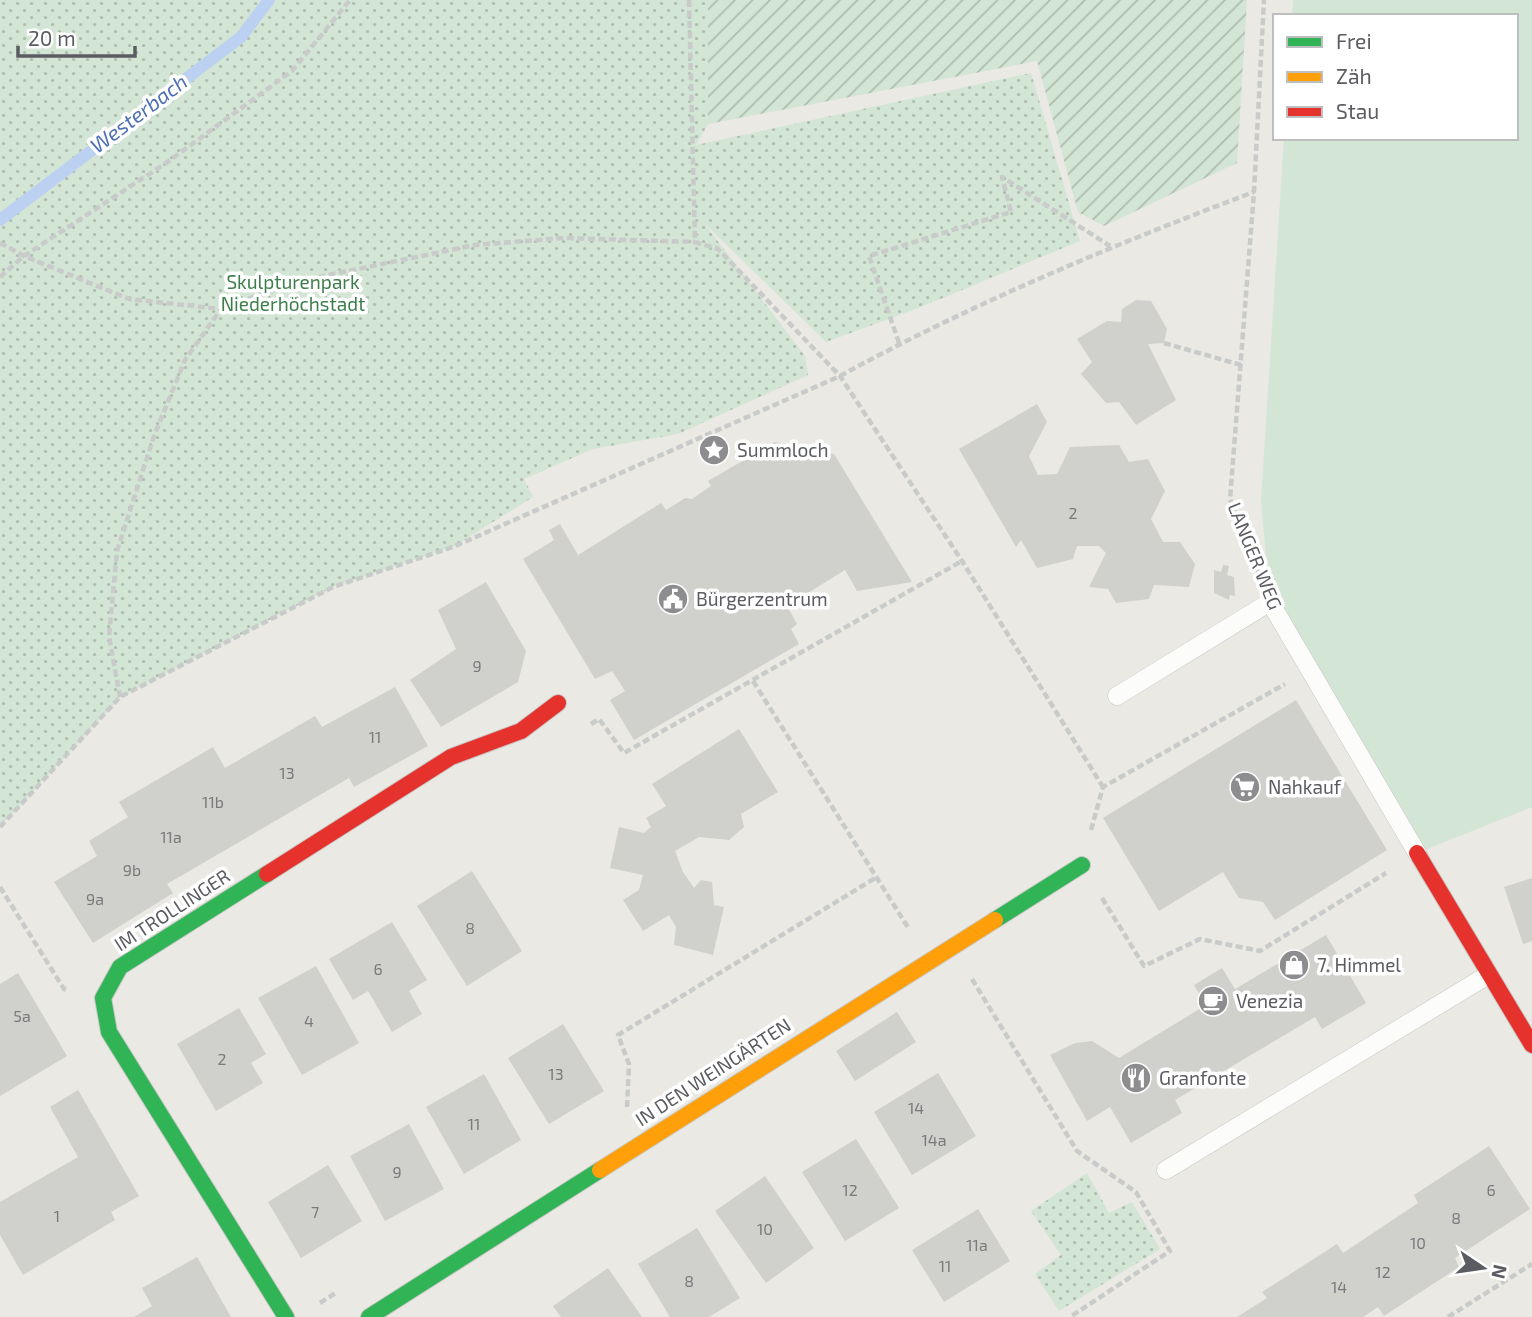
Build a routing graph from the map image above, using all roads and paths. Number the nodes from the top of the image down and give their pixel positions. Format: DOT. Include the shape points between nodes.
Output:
graph roads {
  1 [pos="350,0"];
  2 [pos="690,0"];
  3 [pos="1264,0"];
  4 [pos="1254,192"];
  5 [pos="695,242"];
  6 [pos="0,243"];
  7 [pos="1110,246"];
  8 [pos="24,256"];
  9 [pos="0,277"];
  10 [pos="221,309"];
  11 [pos="900,343"];
  12 [pos="1164,343"];
  13 [pos="1241,365"];
  14 [pos="841,376"];
  15 [pos="962,561"];
  16 [pos="1270,602"];
  17 [pos="1310,669"];
  18 [pos="753,681"];
  19 [pos="1116,696"];
  20 [pos="120,697"];
  21 [pos="558,703"];
  22 [pos="624,753"];
  23 [pos="1103,787"];
  24 [pos="0,827"];
  25 [pos="1417,853"];
  26 [pos="1082,865"];
  27 [pos="877,877"];
  28 [pos="0,887"];
  29 [pos="952,945"];
  30 [pos="929,960"];
  31 [pos="1488,975"];
  32 [pos="103,998"];
  33 [pos="1532,1045"];
  34 [pos="615,1115"];
  35 [pos="1166,1170"];
  36 [pos="1532,1264"];
  37 [pos="345,1287"];
  38 [pos="310,1310"];
  39 [pos="286,1317"];
  40 [pos="369,1317"];
  41 [pos="1070,1317"];
  42 [pos="1448,1317"];
  1 -- 8 [label="path" via="292,71 169,161"];
  2 -- 5 [label="path"];
  3 -- 4 [label="path, LANGER WEG"];
  4 -- 7 [label="path"];
  4 -- 13 [label="path, LANGER WEG"];
  5 -- 10 [label="path" via="563,238 475,245 294,282"];
  5 -- 14 [label="path" via="718,249"];
  6 -- 8 [label="path"];
  7 -- 11 [label="path"];
  7 -- 11 [label="path" via="1002,177 1011,212 869,256"];
  8 -- 9 [label="path"];
  8 -- 10 [label="path" via="129,299"];
  10 -- 20 [label="path" via="185,360 154,436 117,551 109,636"];
  11 -- 14 [label="path"];
  12 -- 13 [label="path"];
  13 -- 16 [label="path, LANGER WEG" via="1230,499"];
  14 -- 15 [label="path"];
  14 -- 20 [label="path" via="453,547 333,587"];
  15 -- 18 [label="path"];
  15 -- 23 [label="path"];
  16 -- 17 [label="lane, LANGER WEG"];
  16 -- 19 [label="lane"];
  17 -- 23 [label="path"];
  17 -- 25 [label="lane, LANGER WEG"];
  18 -- 22 [label="path"];
  18 -- 27 [label="path"];
  20 -- 24 [label="path"];
  21 -- 32 [label="street, IM TROLLINGER" via="522,732 451,757 120,967"];
  23 -- 26 [label="path"];
  25 -- 26 [label="path" via="1260,951 1200,939 1144,966"];
  25 -- 31 [label="street, LANGER WEG"];
  26 -- 29 [label="street, IN DEN WEINGÄRTEN"];
  27 -- 30 [label="path"];
  27 -- 34 [label="path" via="618,1035 629,1064 627,1107"];
  28 -- 32 [label="path" via="64,989"];
  29 -- 30 [label="street, IN DEN WEINGÄRTEN"];
  29 -- 41 [label="path" via="1077,1151 1136,1192 1170,1251"];
  30 -- 40 [label="street, IN DEN WEINGÄRTEN"];
  31 -- 33 [label="street, LANGER WEG"];
  31 -- 35 [label="lane"];
  32 -- 39 [label="street" via="109,1032"];
  36 -- 42 [label="path"];
  37 -- 38 [label="path"];
}
